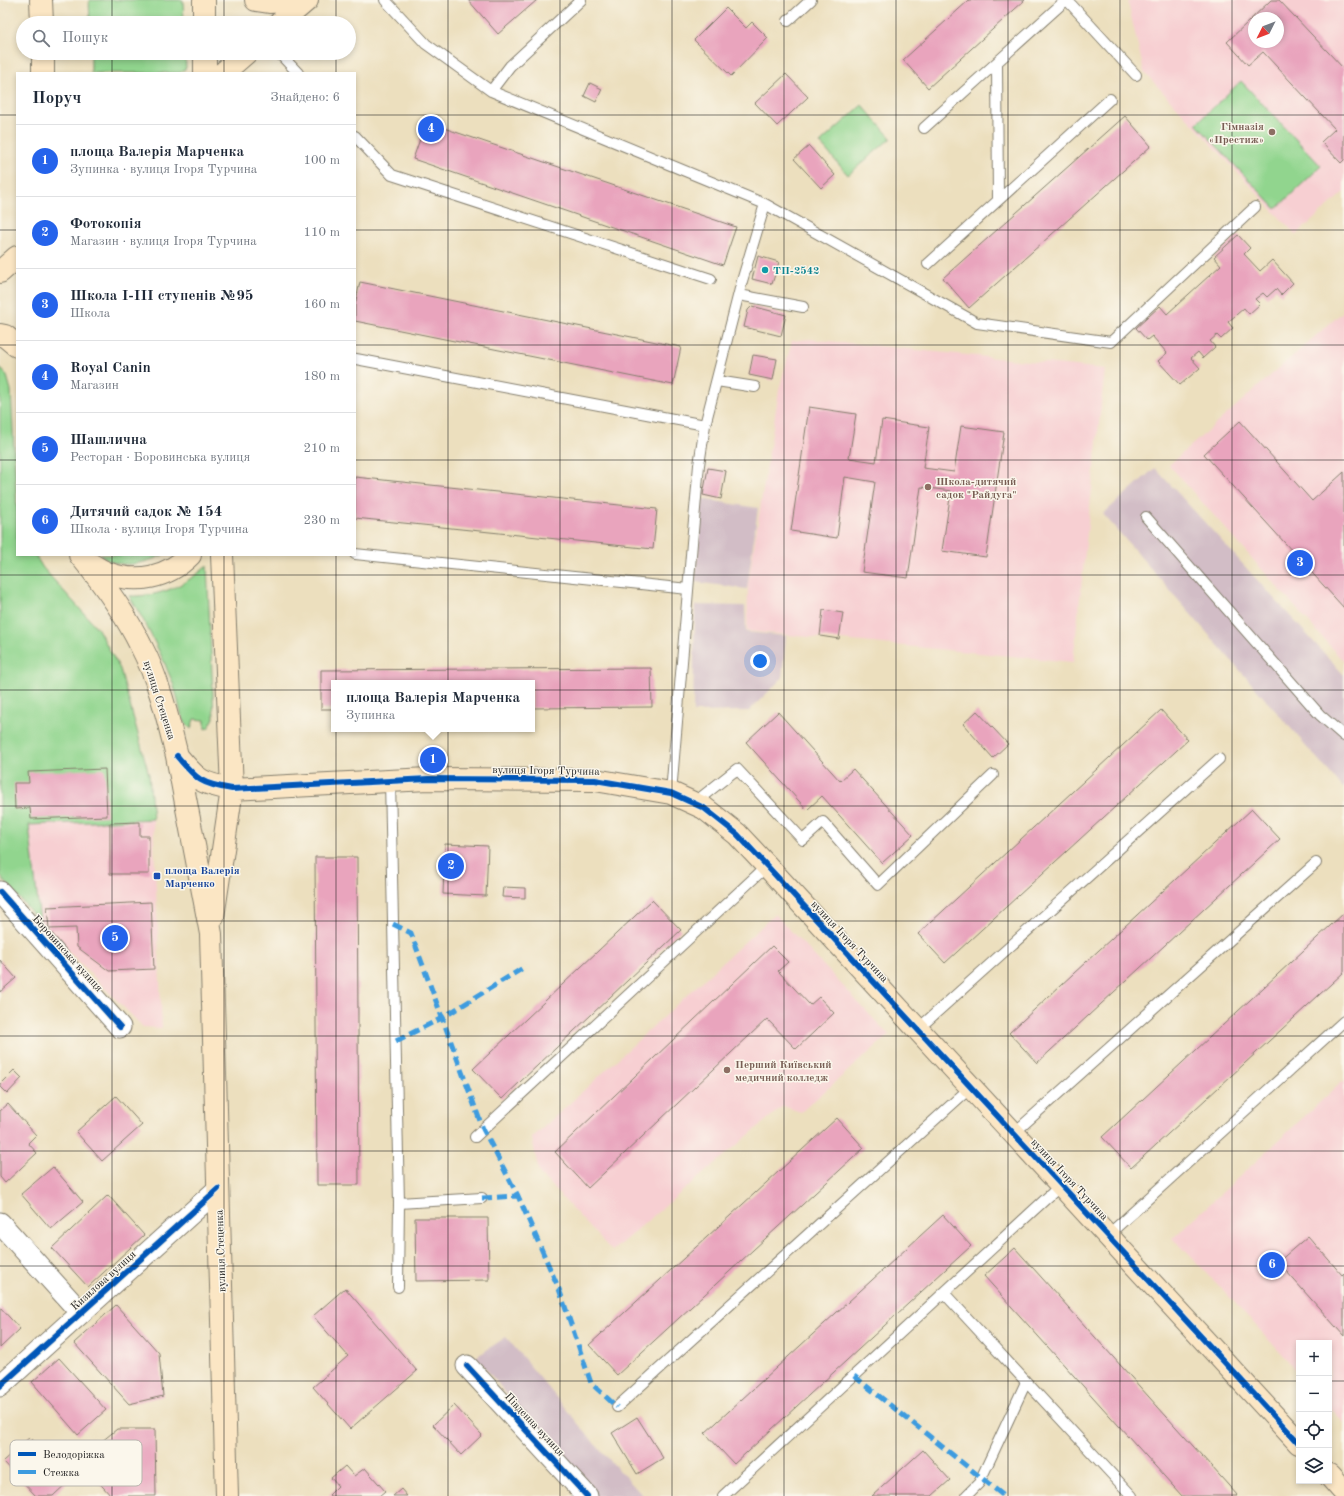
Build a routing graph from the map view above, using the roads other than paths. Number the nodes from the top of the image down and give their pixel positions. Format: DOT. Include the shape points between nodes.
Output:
graph roads {
  1 [pos="41,0"];
  2 [pos="204,0"];
  3 [pos="256,0"];
  4 [pos="306,0"];
  5 [pos="385,0"];
  6 [pos="581,0"];
  7 [pos="811,0"];
  8 [pos="1066,0"];
  9 [pos="42,16"];
  10 [pos="204,16"];
  11 [pos="288,16"];
  12 [pos="788,21"];
  13 [pos="43,60"];
  14 [pos="205,60"];
  15 [pos="238,60"];
  16 [pos="286,60"];
  17 [pos="996,64"];
  18 [pos="44,72"];
  19 [pos="205,72"];
  20 [pos="224,72"];
  21 [pos="297,72"];
  22 [pos="1136,75"];
  23 [pos="491,92"];
  24 [pos="1110,99"];
  25 [pos="924,128"];
  26 [pos="356,137"];
  27 [pos="998,200"];
  28 [pos="765,204"];
  29 [pos="1255,207"];
  30 [pos="16,258"];
  31 [pos="928,264"];
  32 [pos="0,272"];
  33 [pos="711,279"];
  34 [pos="739,295"];
  35 [pos="803,307"];
  36 [pos="0,335"];
  37 [pos="16,345"];
  38 [pos="356,359"];
  39 [pos="717,381"];
  40 [pos="755,387"];
  41 [pos="705,425"];
  42 [pos="1146,517"];
  43 [pos="356,554"];
  44 [pos="189,556"];
  45 [pos="222,556"];
  46 [pos="82,558"];
  47 [pos="688,589"];
  48 [pos="1344,736"];
  49 [pos="178,756"];
  50 [pos="1219,759"];
  51 [pos="993,775"];
  52 [pos="390,781"];
  53 [pos="232,789"];
  54 [pos="671,793"];
  55 [pos="694,803"];
  56 [pos="1316,863"];
  57 [pos="767,866"];
  58 [pos="0,892"];
  59 [pos="211,934"];
  60 [pos="1344,1021"];
  61 [pos="120,1027"];
  62 [pos="918,1029"];
  63 [pos="971,1087"];
  64 [pos="1014,1133"];
  65 [pos="475,1137"];
  66 [pos="1061,1185"];
  67 [pos="218,1189"];
  68 [pos="482,1198"];
  69 [pos="399,1202"];
  70 [pos="0,1223"];
  71 [pos="1108,1235"];
  72 [pos="398,1287"];
  73 [pos="944,1293"];
  74 [pos="81,1313"];
  75 [pos="468,1366"];
  76 [pos="1026,1382"];
  77 [pos="0,1386"];
  78 [pos="617,1407"];
  79 [pos="1296,1440"];
  80 [pos="1332,1478"];
  81 [pos="1344,1492"];
  82 [pos="228,1496"];
  83 [pos="587,1496"];
  84 [pos="724,1496"];
  85 [pos="966,1496"];
  86 [pos="1132,1496"];
  1 -- 9 [label="main road"];
  2 -- 10 [label="main road"];
  3 -- 4 [label="main road"];
  4 -- 11 [label="main road"];
  5 -- 23 [label="lane" via="426,44"];
  6 -- 23 [label="lane" via="510,66"];
  7 -- 12 [label="lane"];
  8 -- 17 [label="lane"];
  8 -- 22 [label="lane"];
  13 -- 18 [label="main road"];
  14 -- 19 [label="main road"];
  15 -- 20 [label="main road"];
  16 -- 21 [label="lane"];
  17 -- 25 [label="lane"];
  17 -- 27 [label="lane"];
  23 -- 28 [label="lane"];
  24 -- 27 [label="lane"];
  26 -- 33 [label="lane" via="392,175"];
  27 -- 31 [label="lane"];
  28 -- 29 [label="lane" via="977,323 1111,342"];
  28 -- 34 [label="lane"];
  30 -- 32 [label="main road"];
  34 -- 35 [label="lane"];
  34 -- 39 [label="lane"];
  36 -- 37 [label="main road"];
  38 -- 41 [label="lane"];
  39 -- 40 [label="lane"];
  39 -- 41 [label="lane"];
  41 -- 47 [label="lane"];
  42 -- 48 [label="lane" via="1320,715"];
  43 -- 47 [label="lane"];
  44 -- 46 [label="main road" via="180,565 158,576 132,579 107,573"];
  45 -- 53 [label="main road, вулиця Стеценка"];
  46 -- 49 [label="main road, вулиця Стеценка" via="107,589 142,647 158,688"];
  47 -- 54 [label="lane"];
  49 -- 53 [label="main road, вулиця Ігоря Турчина" via="191,773 202,781"];
  49 -- 59 [label="main road, вулиця Стеценка"];
  50 -- 62 [label="lane"];
  51 -- 55 [label="lane" via="878,885 823,822 803,840 737,769"];
  52 -- 53 [label="main road, вулиця Ігоря Турчина"];
  52 -- 54 [label="main road, вулиця Ігоря Турчина" via="595,780"];
  52 -- 69 [label="lane"];
  53 -- 59 [label="main road, вулиця Стеценка"];
  54 -- 55 [label="main road, вулиця Ігоря Турчина"];
  55 -- 57 [label="main road, вулиця Ігоря Турчина" via="737,834"];
  56 -- 64 [label="lane"];
  57 -- 62 [label="main road, вулиця Ігоря Турчина"];
  57 -- 65 [label="lane"];
  58 -- 61 [label="street, Боровинська вулиця"];
  59 -- 67 [label="main road, вулиця Стеценка"];
  60 -- 71 [label="lane"];
  62 -- 63 [label="main road, вулиця Ігоря Турчина"];
  63 -- 64 [label="main road, вулиця Ігоря Турчина"];
  63 -- 78 [label="lane"];
  64 -- 66 [label="main road, вулиця Ігоря Турчина"];
  66 -- 71 [label="main road, вулиця Ігоря Турчина"];
  66 -- 73 [label="lane"];
  67 -- 74 [label="street, Кизилова вулиця"];
  67 -- 82 [label="main road, вулиця Стеценка"];
  68 -- 69 [label="lane"];
  69 -- 72 [label="lane"];
  70 -- 74 [label="street"];
  71 -- 79 [label="main road, вулиця Ігоря Турчина"];
  73 -- 76 [label="lane"];
  73 -- 84 [label="lane"];
  74 -- 77 [label="street, Кизилова вулиця"];
  75 -- 83 [label="street, Південна вулиця"];
  76 -- 85 [label="lane" via="979,1483"];
  76 -- 86 [label="lane"];
  80 -- 81 [label="main road"];
}
